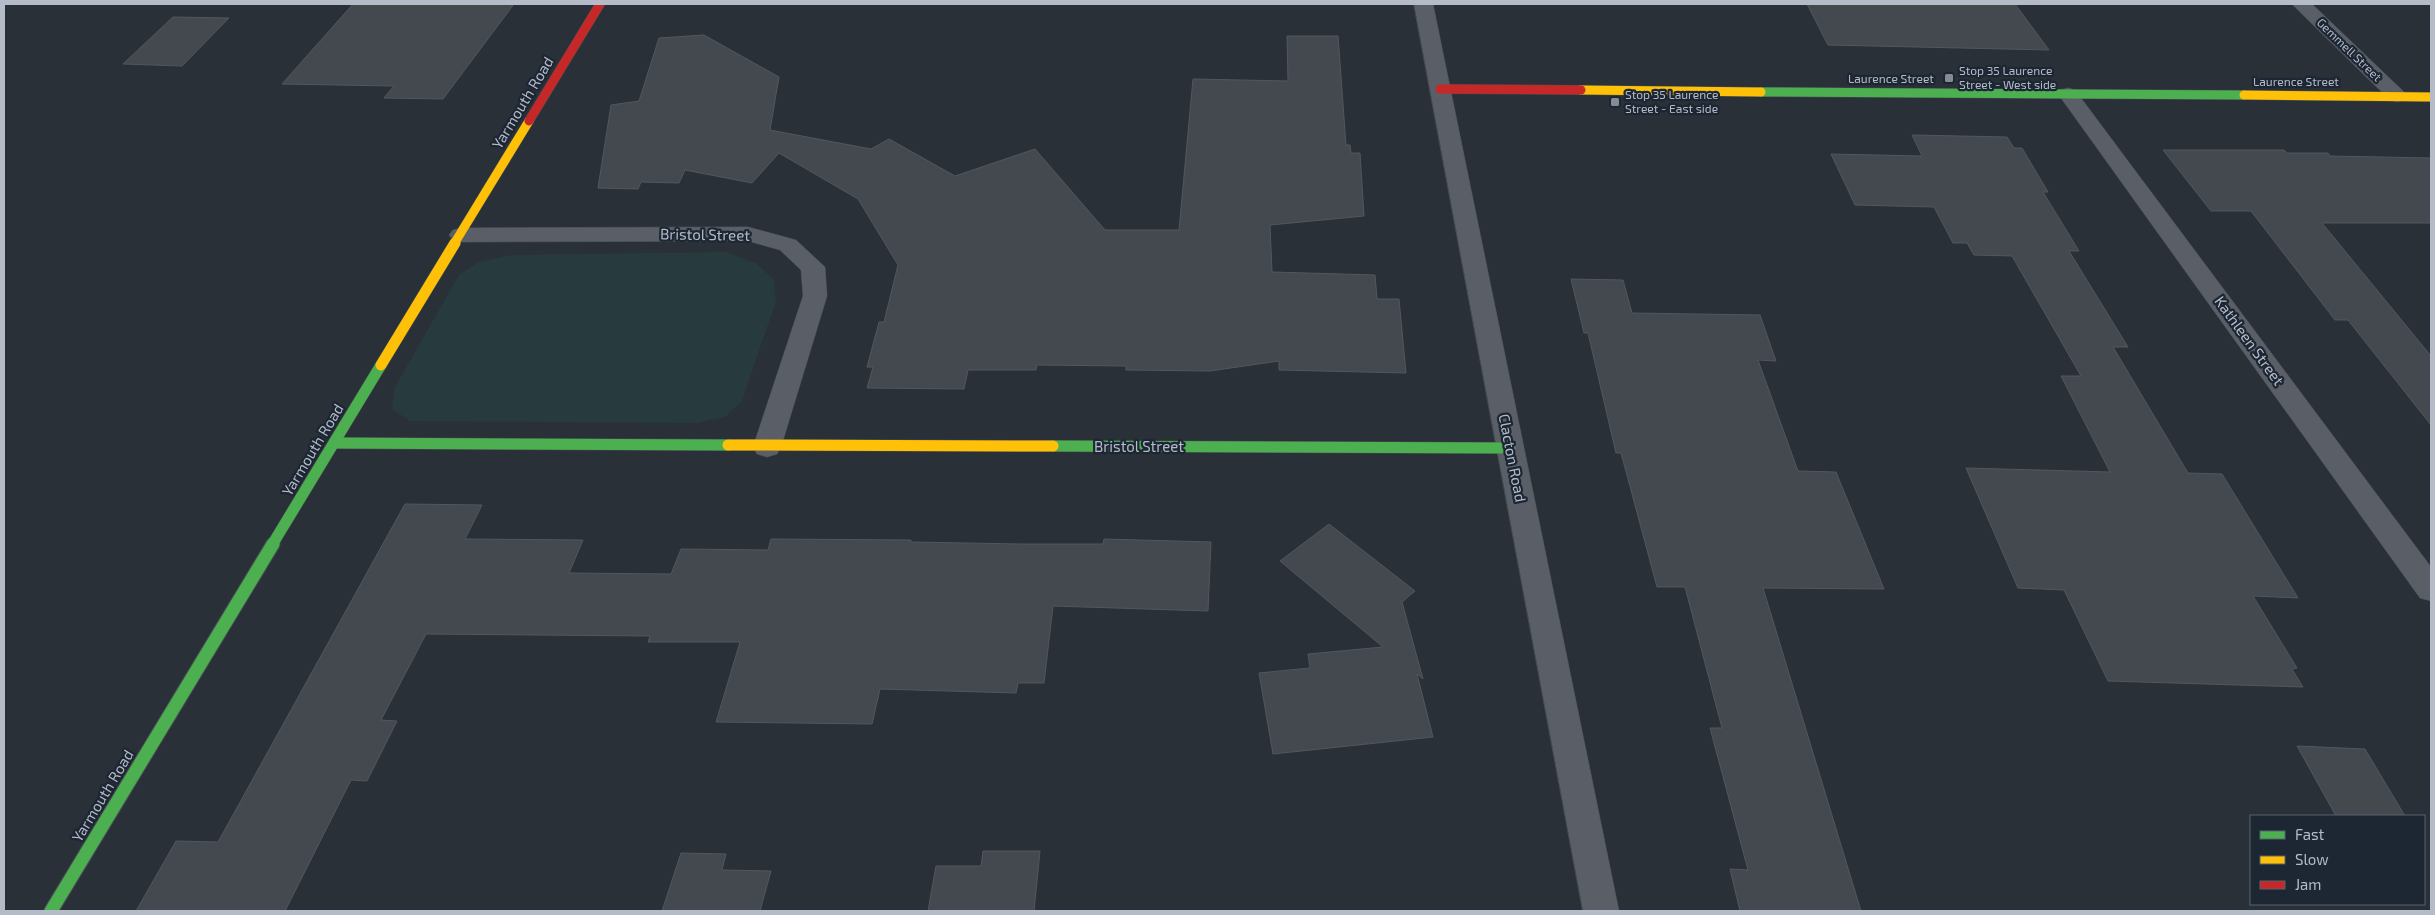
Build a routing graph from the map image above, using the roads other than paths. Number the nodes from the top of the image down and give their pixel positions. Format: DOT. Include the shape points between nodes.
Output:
graph roads {
  1 [pos="600,4"];
  2 [pos="1423,4"];
  3 [pos="2301,4"];
  4 [pos="1440,89"];
  5 [pos="2068,94"];
  6 [pos="2396,96"];
  7 [pos="2431,97"];
  8 [pos="461,236"];
  9 [pos="335,444"];
  10 [pos="767,446"];
  11 [pos="1510,448"];
  12 [pos="2431,589"];
  13 [pos="51,911"];
  14 [pos="1601,911"];
  1 -- 8 [label="street, Yarmouth Road"];
  2 -- 4 [label="street, Clacton Road"];
  3 -- 6 [label="street, Gemmell Street"];
  4 -- 5 [label="street, Laurence Street"];
  4 -- 11 [label="street, Clacton Road"];
  5 -- 6 [label="street, Laurence Street"];
  5 -- 12 [label="street, Kathleen Street"];
  6 -- 7 [label="street, Laurence Street"];
  8 -- 9 [label="street, Yarmouth Road"];
  8 -- 10 [label="street, Bristol Street" via="748,234 788,245 813,267 816,296"];
  9 -- 10 [label="street, Bristol Street"];
  9 -- 13 [label="street, Yarmouth Road"];
  10 -- 11 [label="street, Bristol Street"];
  11 -- 14 [label="street, Clacton Road"];
}
